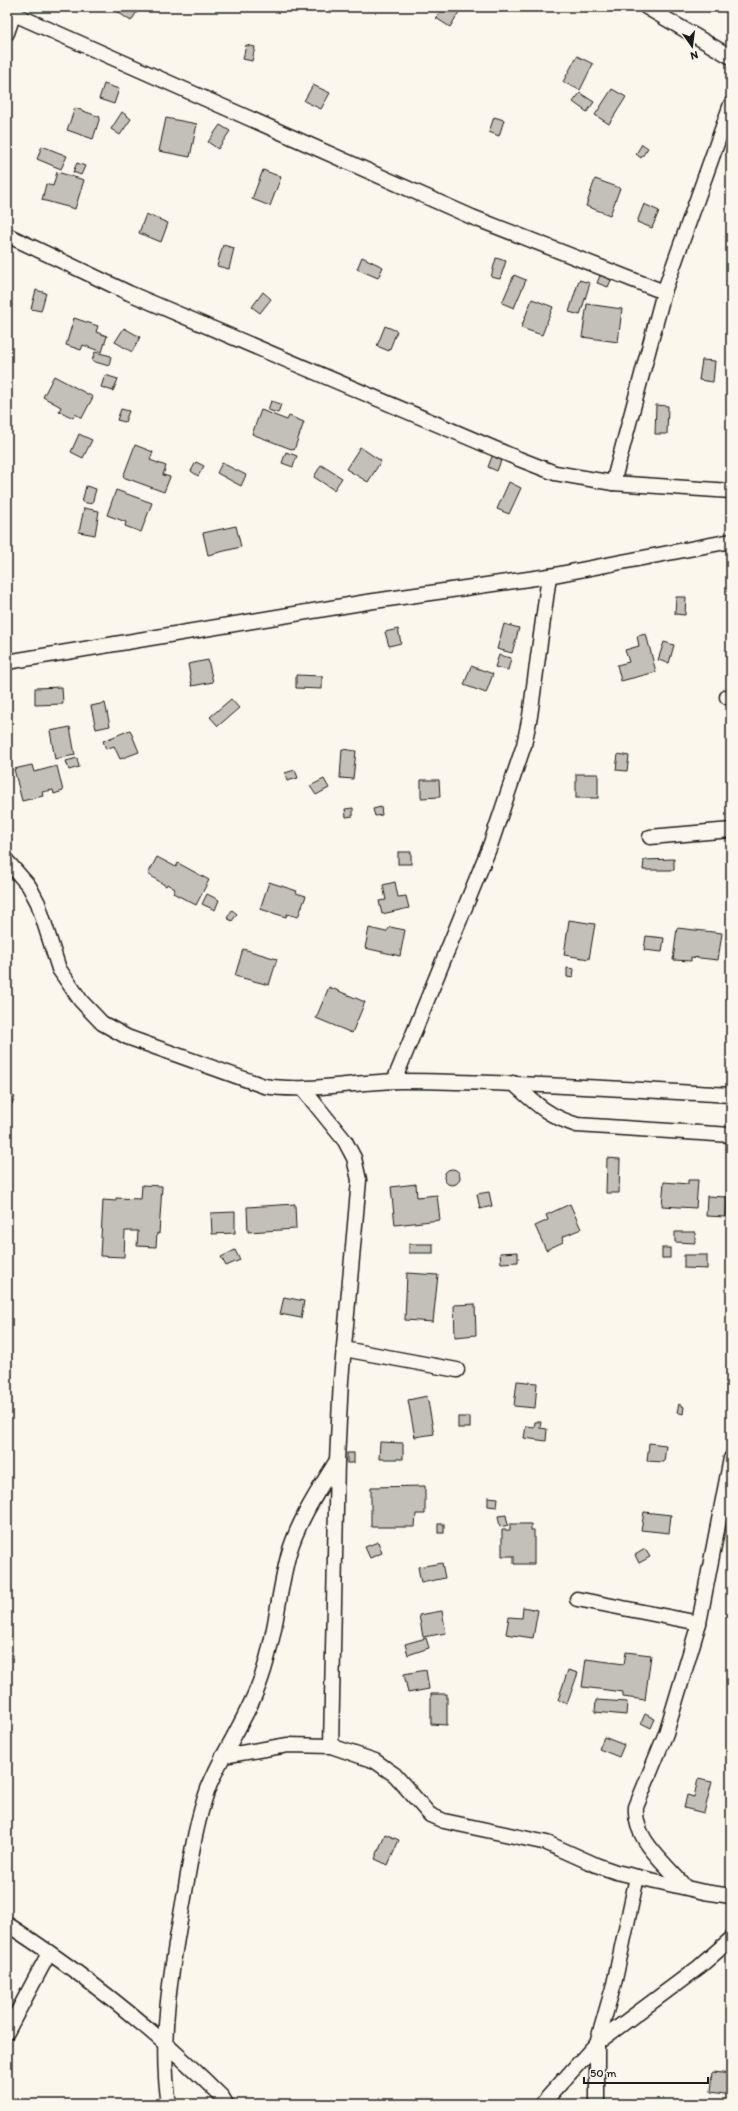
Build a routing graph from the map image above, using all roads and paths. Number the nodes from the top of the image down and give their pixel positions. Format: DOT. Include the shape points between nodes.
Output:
graph roads {
  1 [pos="646,7"];
  2 [pos="15,10"];
  3 [pos="7,33"];
  4 [pos="731,57"];
  5 [pos="731,104"];
  6 [pos="7,235"];
  7 [pos="664,292"];
  8 [pos="613,483"];
  9 [pos="731,491"];
  10 [pos="731,541"];
  11 [pos="549,576"];
  12 [pos="7,662"];
  13 [pos="731,830"];
  14 [pos="650,837"];
  15 [pos="8,862"];
  16 [pos="394,1081"];
  17 [pos="513,1083"];
  18 [pos="303,1089"];
  19 [pos="731,1095"];
  20 [pos="731,1135"];
  21 [pos="344,1349"];
  22 [pos="457,1370"];
  23 [pos="731,1458"];
  24 [pos="337,1460"];
  25 [pos="577,1599"];
  26 [pos="699,1623"];
  27 [pos="331,1746"];
  28 [pos="223,1756"];
  29 [pos="637,1877"];
  30 [pos="684,1886"];
  31 [pos="731,1896"];
  32 [pos="7,1924"];
  33 [pos="731,1939"];
  34 [pos="49,1953"];
  35 [pos="7,2032"];
  36 [pos="597,2043"];
  37 [pos="165,2044"];
  38 [pos="169,2104"];
  39 [pos="226,2104"];
  40 [pos="542,2104"];
  41 [pos="597,2104"];
  1 -- 4 [label="street"];
  2 -- 3 [label="street"];
  2 -- 7 [label="street" via="472,217"];
  5 -- 7 [label="street"];
  6 -- 8 [label="street" via="129,293 519,459 555,472"];
  7 -- 8 [label="street"];
  8 -- 9 [label="street"];
  10 -- 11 [label="street"];
  11 -- 12 [label="street" via="360,603"];
  11 -- 16 [label="street" via="524,745 490,846"];
  13 -- 14 [label="street"];
  15 -- 18 [label="street" via="29,886 38,903 59,969 81,1001 102,1023 127,1037 264,1086"];
  16 -- 17 [label="street"];
  16 -- 18 [label="street"];
  17 -- 19 [label="street"];
  17 -- 20 [label="street" via="541,1110 577,1125"];
  18 -- 21 [label="street" via="345,1141 354,1158 359,1180"];
  21 -- 22 [label="street"];
  21 -- 24 [label="street"];
  23 -- 26 [label="street"];
  24 -- 27 [label="street"];
  24 -- 28 [label="street" via="299,1526 289,1554 262,1676"];
  25 -- 26 [label="street"];
  26 -- 30 [label="street" via="666,1733 639,1795 635,1818 655,1854"];
  27 -- 28 [label="street" via="288,1745"];
  27 -- 29 [label="street" via="375,1761 395,1775 430,1815 444,1821 547,1842 596,1865"];
  28 -- 37 [label="street" via="208,1790 195,1836 181,1913"];
  29 -- 30 [label="street"];
  29 -- 36 [label="street" via="614,1984"];
  30 -- 31 [label="street"];
  32 -- 34 [label="street"];
  33 -- 36 [label="street" via="699,1967"];
  34 -- 35 [label="street"];
  34 -- 37 [label="street" via="98,1988"];
  36 -- 40 [label="street"];
  36 -- 41 [label="street"];
  37 -- 38 [label="street"];
  37 -- 39 [label="street" via="185,2060"];
}
